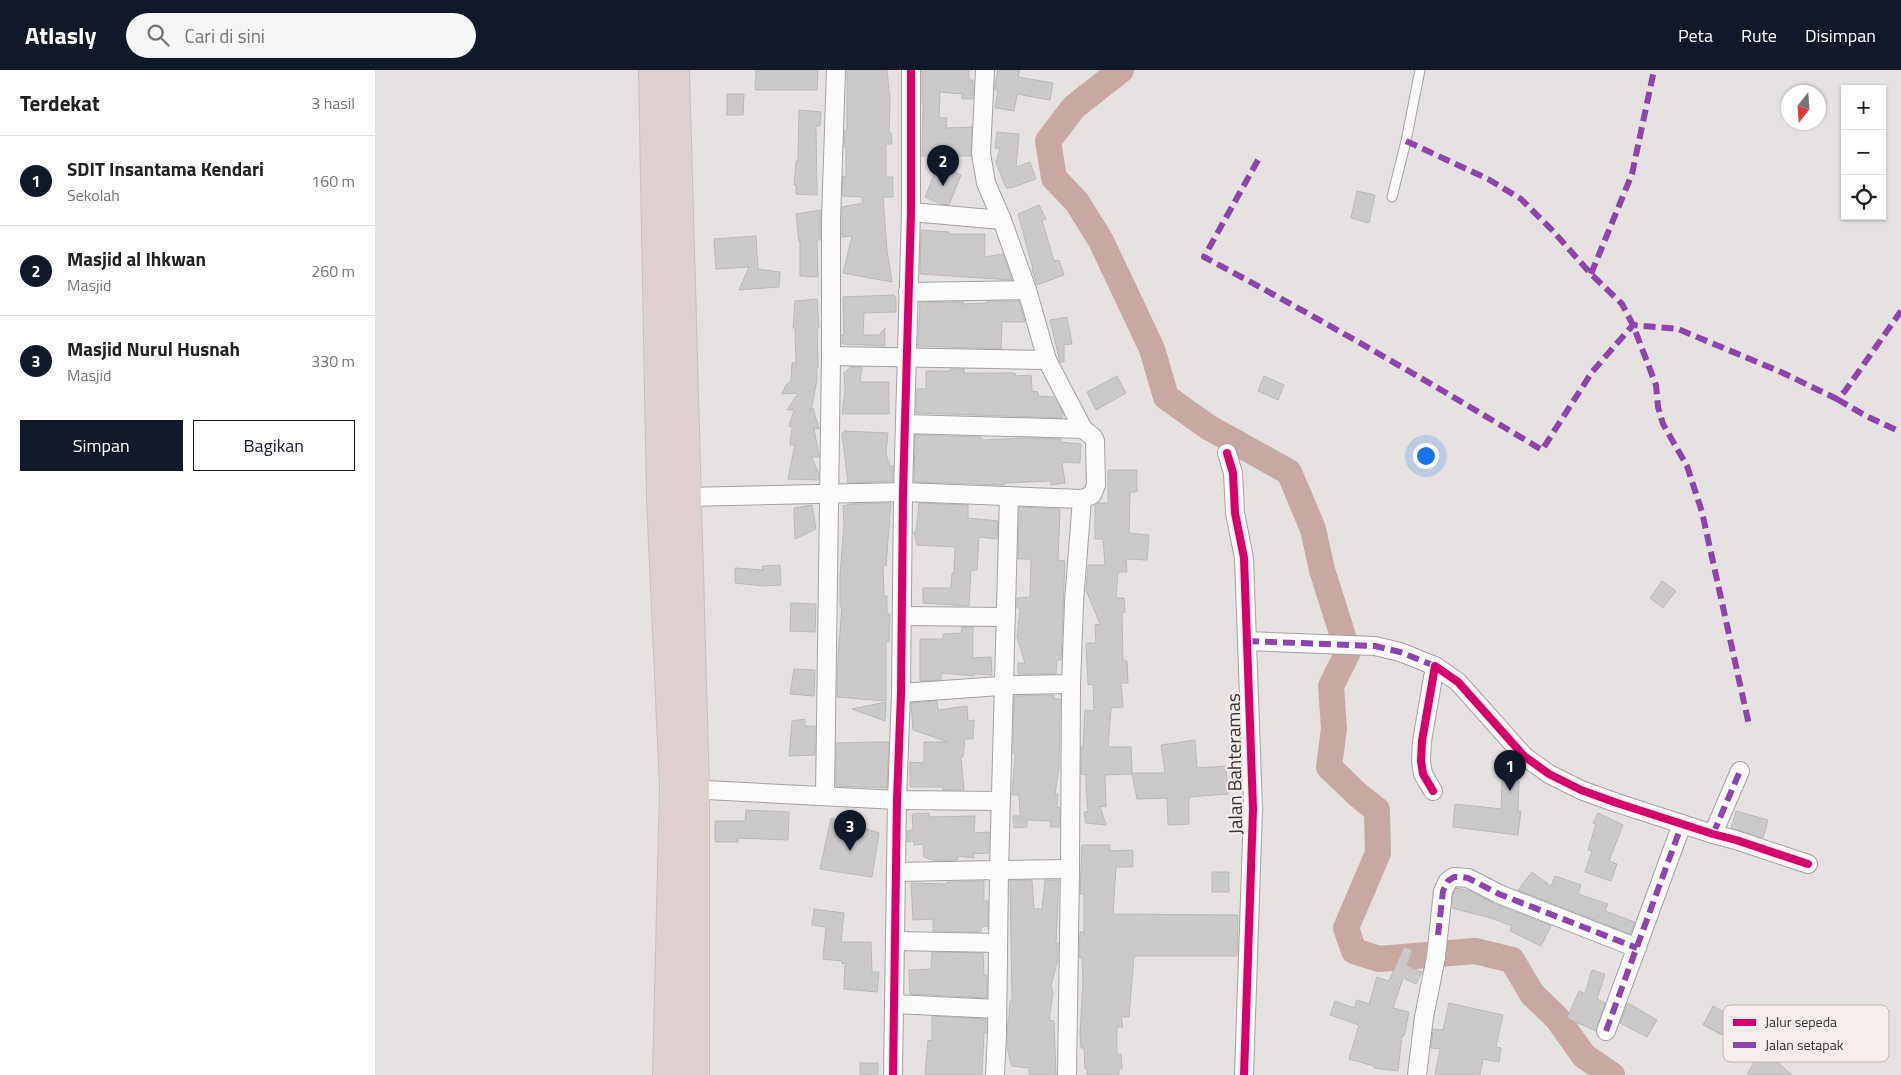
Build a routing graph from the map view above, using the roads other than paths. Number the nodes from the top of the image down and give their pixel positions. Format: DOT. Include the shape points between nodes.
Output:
graph roads {
  1 [pos="653,70"];
  2 [pos="675,70"];
  3 [pos="836,70"];
  4 [pos="911,70"];
  5 [pos="985,70"];
  6 [pos="1420,70"];
  7 [pos="1392,197"];
  8 [pos="911,212"];
  9 [pos="1002,220"];
  10 [pos="1027,290"];
  11 [pos="908,292"];
  12 [pos="831,356"];
  13 [pos="906,358"];
  14 [pos="1047,360"];
  15 [pos="905,424"];
  16 [pos="1083,429"];
  17 [pos="1227,453"];
  18 [pos="903,492"];
  19 [pos="829,494"];
  20 [pos="1009,496"];
  21 [pos="686,497"];
  22 [pos="1082,499"];
  23 [pos="902,616"];
  24 [pos="1005,617"];
  25 [pos="1247,640"];
  26 [pos="1435,666"];
  27 [pos="1071,684"];
  28 [pos="1003,686"];
  29 [pos="901,693"];
  30 [pos="1740,771"];
  31 [pos="685,788"];
  32 [pos="1433,791"];
  33 [pos="825,796"];
  34 [pos="897,800"];
  35 [pos="1001,801"];
  36 [pos="1683,824"];
  37 [pos="1713,834"];
  38 [pos="1808,864"];
  39 [pos="1070,869"];
  40 [pos="999,870"];
  41 [pos="896,872"];
  42 [pos="895,941"];
  43 [pos="998,943"];
  44 [pos="1637,948"];
  45 [pos="894,1004"];
  46 [pos="997,1009"];
  47 [pos="1606,1031"];
  48 [pos="667,1075"];
  49 [pos="695,1075"];
  50 [pos="893,1075"];
  51 [pos="995,1075"];
  52 [pos="1067,1075"];
  53 [pos="1244,1075"];
  54 [pos="1417,1075"];
  1 -- 31 [label="highway" via="661,498"];
  2 -- 21 [label="highway"];
  3 -- 12 [label="street"];
  4 -- 8 [label="street"];
  5 -- 9 [label="street" via="982,167 991,198"];
  6 -- 7 [label="lane"];
  8 -- 9 [label="street"];
  8 -- 11 [label="street"];
  9 -- 10 [label="street"];
  10 -- 11 [label="street"];
  10 -- 14 [label="street"];
  11 -- 13 [label="street"];
  12 -- 13 [label="street"];
  12 -- 19 [label="street"];
  13 -- 14 [label="street"];
  13 -- 15 [label="street"];
  14 -- 16 [label="street"];
  15 -- 16 [label="street"];
  15 -- 18 [label="street"];
  16 -- 22 [label="street" via="1095,441 1095,485 1092,495"];
  17 -- 25 [label="street, Jalan Bahteramas" via="1233,473 1235,513 1244,558"];
  18 -- 19 [label="street"];
  18 -- 20 [label="street"];
  18 -- 23 [label="street"];
  19 -- 21 [label="street"];
  19 -- 33 [label="street"];
  20 -- 22 [label="street"];
  20 -- 24 [label="street"];
  21 -- 31 [label="highway"];
  22 -- 27 [label="street"];
  23 -- 24 [label="street"];
  23 -- 29 [label="street"];
  24 -- 28 [label="street"];
  25 -- 26 [label="street" via="1375,646"];
  25 -- 53 [label="street, Jalan Bahteramas" via="1253,809"];
  26 -- 32 [label="street" via="1421,761 1423,774"];
  26 -- 36 [label="street" via="1458,682 1524,756 1549,774 1590,793"];
  27 -- 28 [label="street"];
  27 -- 39 [label="street"];
  28 -- 29 [label="street"];
  28 -- 35 [label="street"];
  29 -- 34 [label="street"];
  30 -- 37 [label="street"];
  31 -- 33 [label="street"];
  31 -- 48 [label="highway"];
  31 -- 49 [label="highway"];
  33 -- 34 [label="street"];
  34 -- 35 [label="street"];
  34 -- 41 [label="street"];
  35 -- 40 [label="street"];
  36 -- 37 [label="street"];
  36 -- 44 [label="street"];
  37 -- 38 [label="street"];
  39 -- 40 [label="street"];
  39 -- 52 [label="street"];
  40 -- 41 [label="street"];
  40 -- 43 [label="street"];
  41 -- 42 [label="street"];
  42 -- 43 [label="street"];
  42 -- 45 [label="street"];
  43 -- 46 [label="street"];
  44 -- 47 [label="street"];
  44 -- 54 [label="street" via="1499,894 1468,878 1454,877 1443,891"];
  45 -- 46 [label="street"];
  45 -- 50 [label="street"];
  46 -- 51 [label="street"];
}
